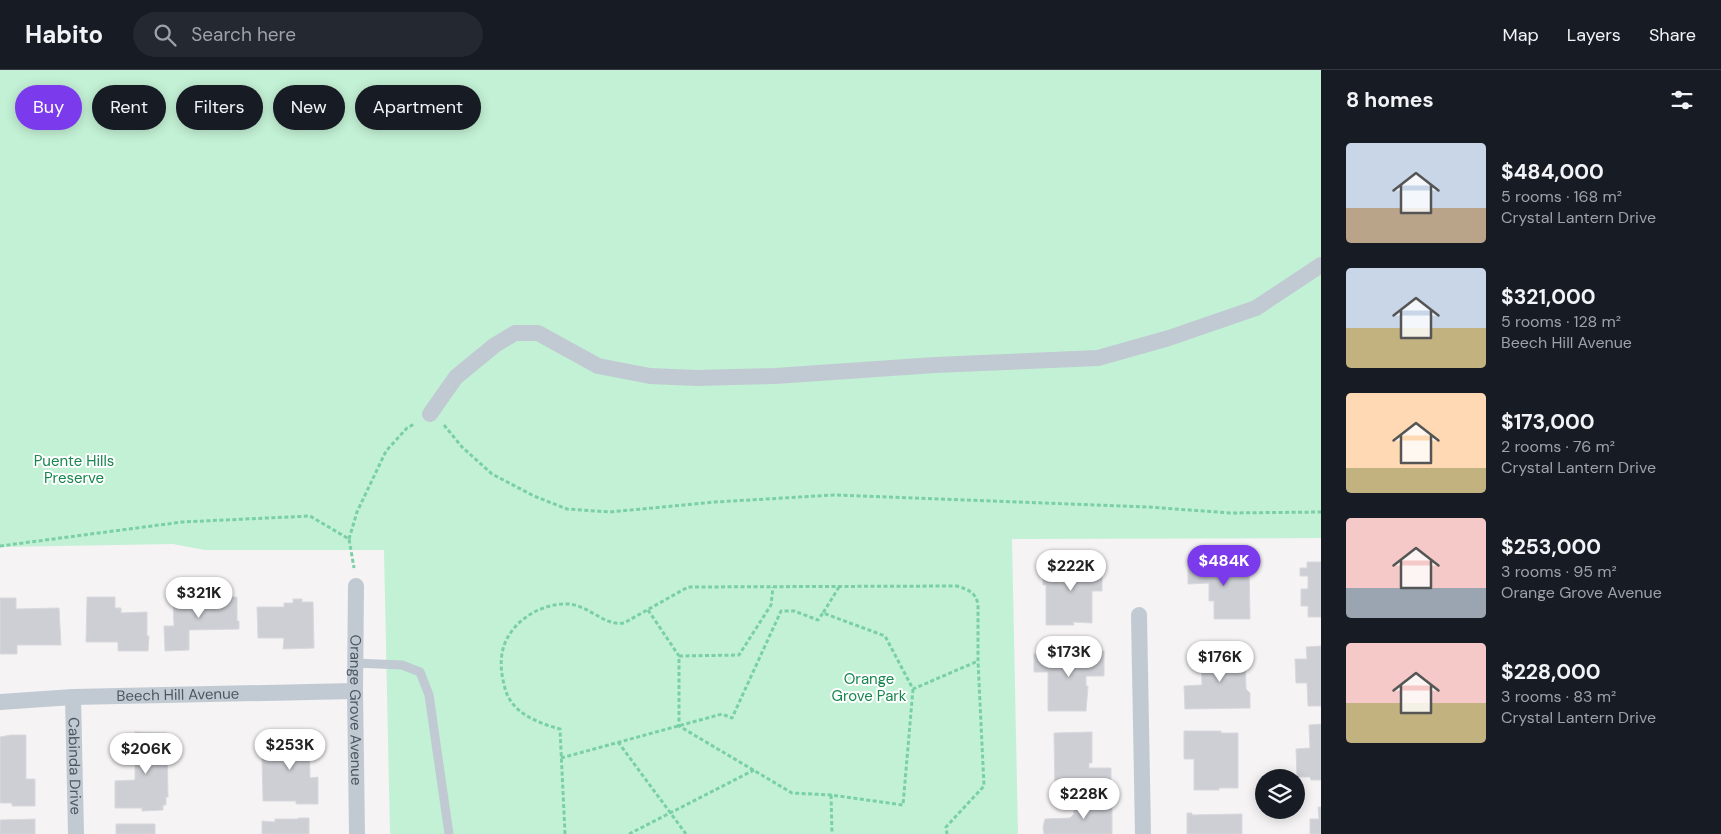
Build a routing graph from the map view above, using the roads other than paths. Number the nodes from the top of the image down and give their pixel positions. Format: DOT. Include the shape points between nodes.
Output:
graph roads {
  1 [pos="1321,266"];
  2 [pos="430,414"];
  3 [pos="356,586"];
  4 [pos="1139,615"];
  5 [pos="355,663"];
  6 [pos="355,691"];
  7 [pos="73,697"];
  8 [pos="0,702"];
  9 [pos="76,834"];
  10 [pos="357,834"];
  11 [pos="449,834"];
  12 [pos="1143,834"];
  1 -- 2 [label="street" via="1256,308 1098,358 696,378 650,376 598,366 538,333 515,333 494,345 456,377"];
  3 -- 5 [label="street, Orange Grove Avenue"];
  4 -- 12 [label="street"];
  5 -- 6 [label="street, Orange Grove Avenue"];
  5 -- 11 [label="lane" via="402,664 420,672 429,694"];
  6 -- 7 [label="street, Beech Hill Avenue"];
  6 -- 10 [label="street, Orange Grove Avenue"];
  7 -- 8 [label="street, Beech Hill Avenue"];
  7 -- 9 [label="street, Cabinda Drive"];
}
